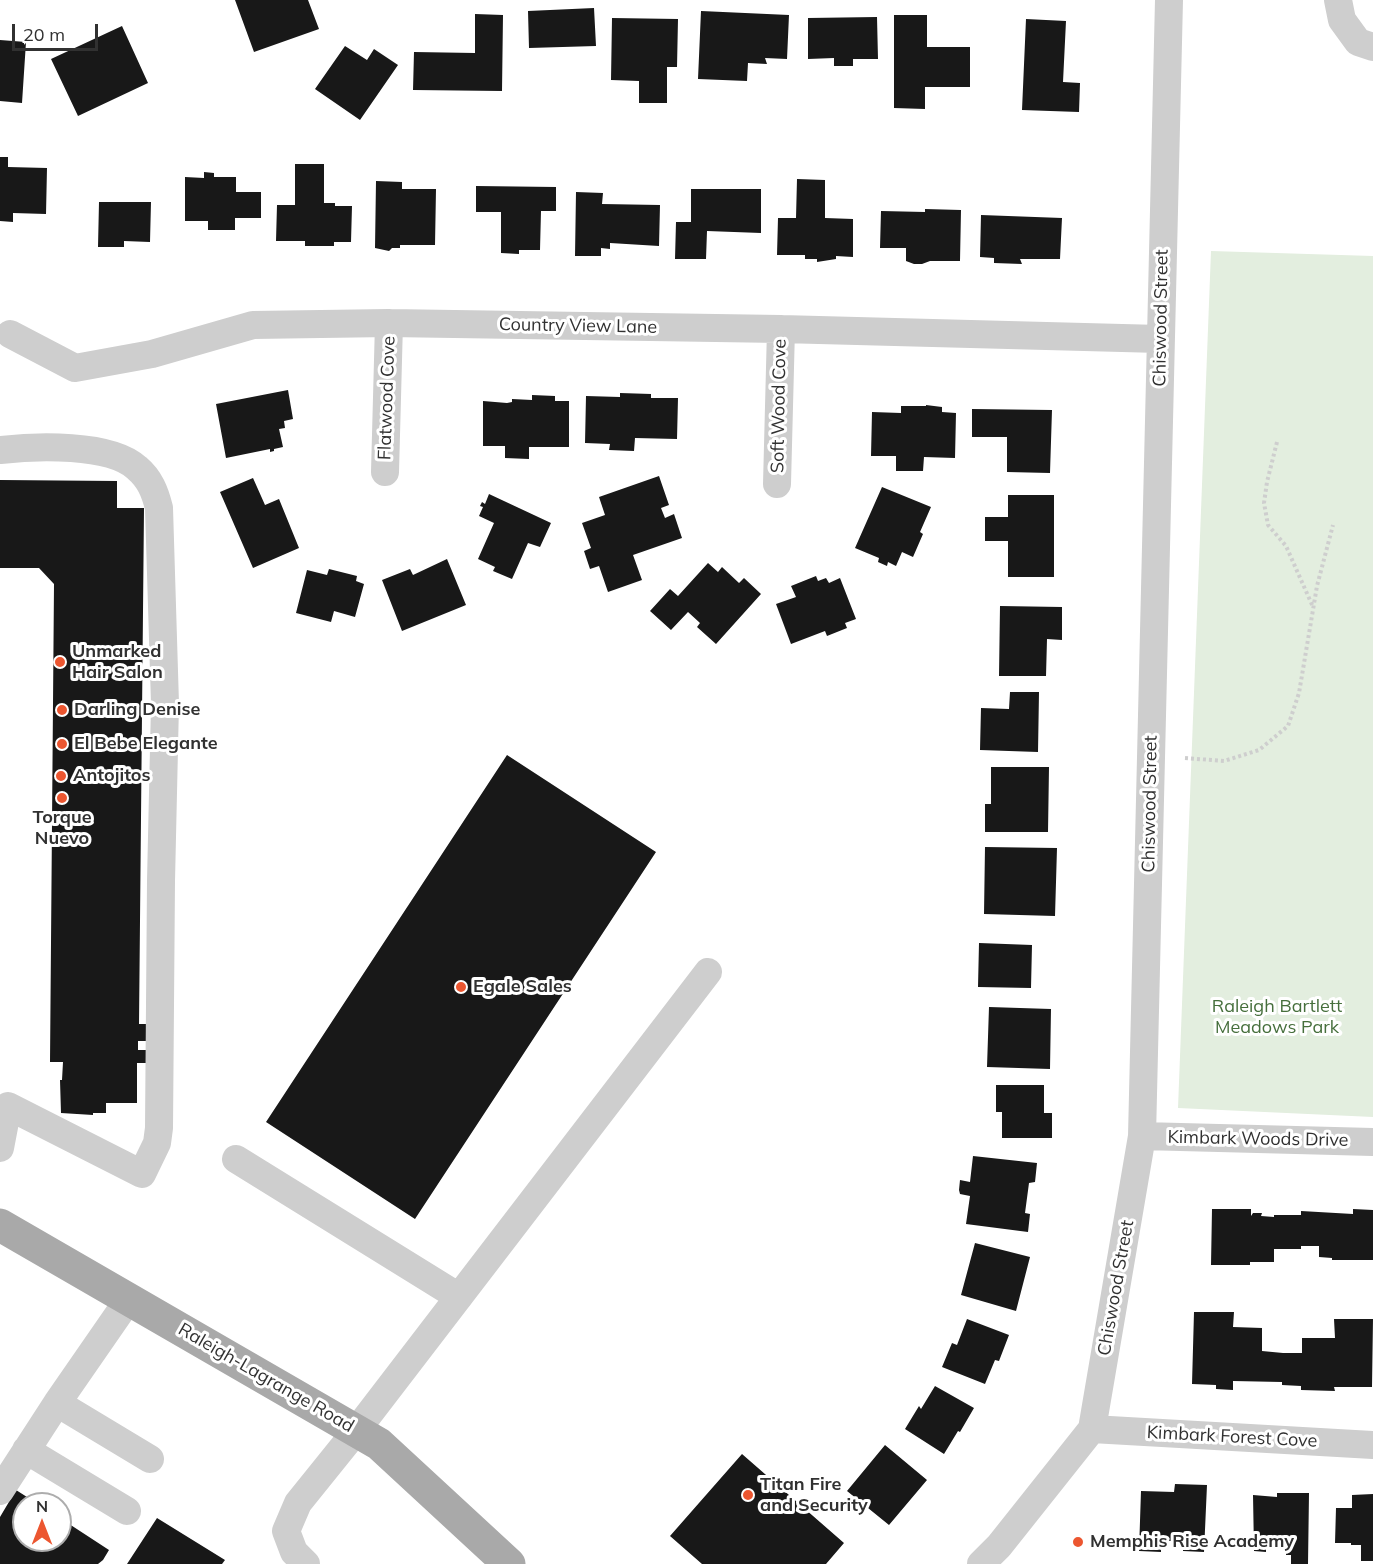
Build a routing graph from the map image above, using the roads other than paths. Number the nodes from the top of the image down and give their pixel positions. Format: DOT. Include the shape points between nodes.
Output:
graph roads {
  1 [pos="1169,0"];
  2 [pos="1338,0"];
  3 [pos="1373,47"];
  4 [pos="389,323"];
  5 [pos="781,329"];
  6 [pos="10,334"];
  7 [pos="1160,339"];
  8 [pos="0,450"];
  9 [pos="385,472"];
  10 [pos="777,484"];
  11 [pos="708,972"];
  12 [pos="1142,1136"];
  13 [pos="1373,1142"];
  14 [pos="0,1148"];
  15 [pos="236,1160"];
  16 [pos="0,1225"];
  17 [pos="459,1297"];
  18 [pos="129,1299"];
  19 [pos="57,1403"];
  20 [pos="1092,1430"];
  21 [pos="357,1431"];
  22 [pos="1373,1445"];
  23 [pos="26,1450"];
  24 [pos="150,1459"];
  25 [pos="0,1491"];
  26 [pos="128,1511"];
  27 [pos="306,1564"];
  28 [pos="509,1564"];
  29 [pos="981,1564"];
  1 -- 7 [label="street, Chiswood Street"];
  2 -- 3 [label="street" via="1342,20 1358,42"];
  4 -- 5 [label="street, Country View Lane"];
  4 -- 6 [label="street, Country View Lane" via="253,326 152,354 75,368"];
  4 -- 9 [label="street, Flatwood Cove"];
  5 -- 7 [label="street, Country View Lane"];
  5 -- 10 [label="street, Soft Wood Cove"];
  7 -- 12 [label="street, Chiswood Street"];
  8 -- 14 [label="street" via="54,448 112,454 136,466 154,489 159,508 165,704 156,1143 142,1174 8,1106"];
  11 -- 17 [label="street"];
  12 -- 13 [label="street, Kimbark Woods Drive"];
  12 -- 20 [label="street, Chiswood Street"];
  15 -- 17 [label="street"];
  16 -- 18 [label="main road, Raleigh-Lagrange Road"];
  17 -- 21 [label="street"];
  18 -- 19 [label="street"];
  18 -- 21 [label="main road, Raleigh-Lagrange Road"];
  19 -- 23 [label="street"];
  19 -- 24 [label="street"];
  20 -- 22 [label="street, Kimbark Forest Cove"];
  20 -- 29 [label="street, Chiswood Street"];
  21 -- 27 [label="street" via="298,1503 286,1531 294,1552"];
  21 -- 28 [label="main road, Raleigh-Lagrange Road" via="379,1444"];
  23 -- 25 [label="street"];
  23 -- 26 [label="street"];
}
